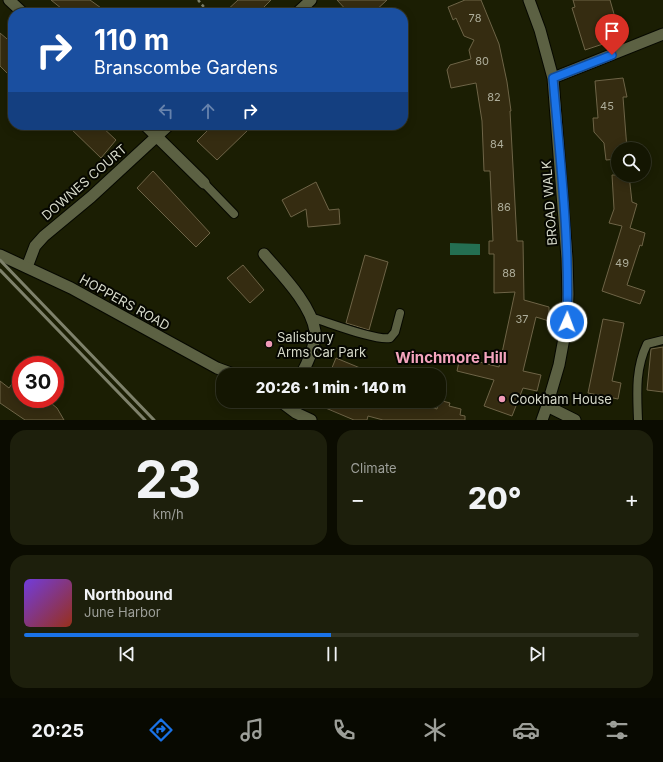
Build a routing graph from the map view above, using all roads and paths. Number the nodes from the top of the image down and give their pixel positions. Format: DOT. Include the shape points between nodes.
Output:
graph roads {
  1 [pos="9,0"];
  2 [pos="198,0"];
  3 [pos="311,0"];
  4 [pos="529,0"];
  5 [pos="18,8"];
  6 [pos="205,8"];
  7 [pos="302,8"];
  8 [pos="663,34"];
  9 [pos="553,78"];
  10 [pos="150,130"];
  11 [pos="164,130"];
  12 [pos="157,136"];
  13 [pos="204,183"];
  14 [pos="234,214"];
  15 [pos="264,254"];
  16 [pos="0,255"];
  17 [pos="23,265"];
  18 [pos="400,313"];
  19 [pos="310,317"];
  20 [pos="663,340"];
  21 [pos="217,368"];
  22 [pos="304,368"];
  23 [pos="547,406"];
  24 [pos="293,416"];
  25 [pos="311,420"];
  26 [pos="542,420"];
  27 [pos="575,420"];
  28 [pos="638,420"];
  1 -- 5 [label="street"];
  2 -- 6 [label="path"];
  3 -- 7 [label="street"];
  4 -- 9 [label="street, BROAD WALK"];
  8 -- 9 [label="street"];
  9 -- 23 [label="street, BROAD WALK" via="568,294 567,322 559,365"];
  10 -- 12 [label="street"];
  11 -- 12 [label="street, DOWNES COURT"];
  12 -- 13 [label="street"];
  12 -- 17 [label="street, DOWNES COURT" via="44,236"];
  13 -- 14 [label="lane"];
  15 -- 19 [label="street" via="308,308"];
  16 -- 17 [label="street, HOPPERS ROAD"];
  17 -- 21 [label="street, HOPPERS ROAD" via="71,288"];
  18 -- 19 [label="lane" via="395,332 386,339"];
  19 -- 22 [label="street" via="315,332"];
  20 -- 28 [label="lane" via="647,344 641,357 637,384"];
  23 -- 26 [label="street, BROAD WALK"];
  23 -- 27 [label="street"];
  24 -- 25 [label="street"];
}
